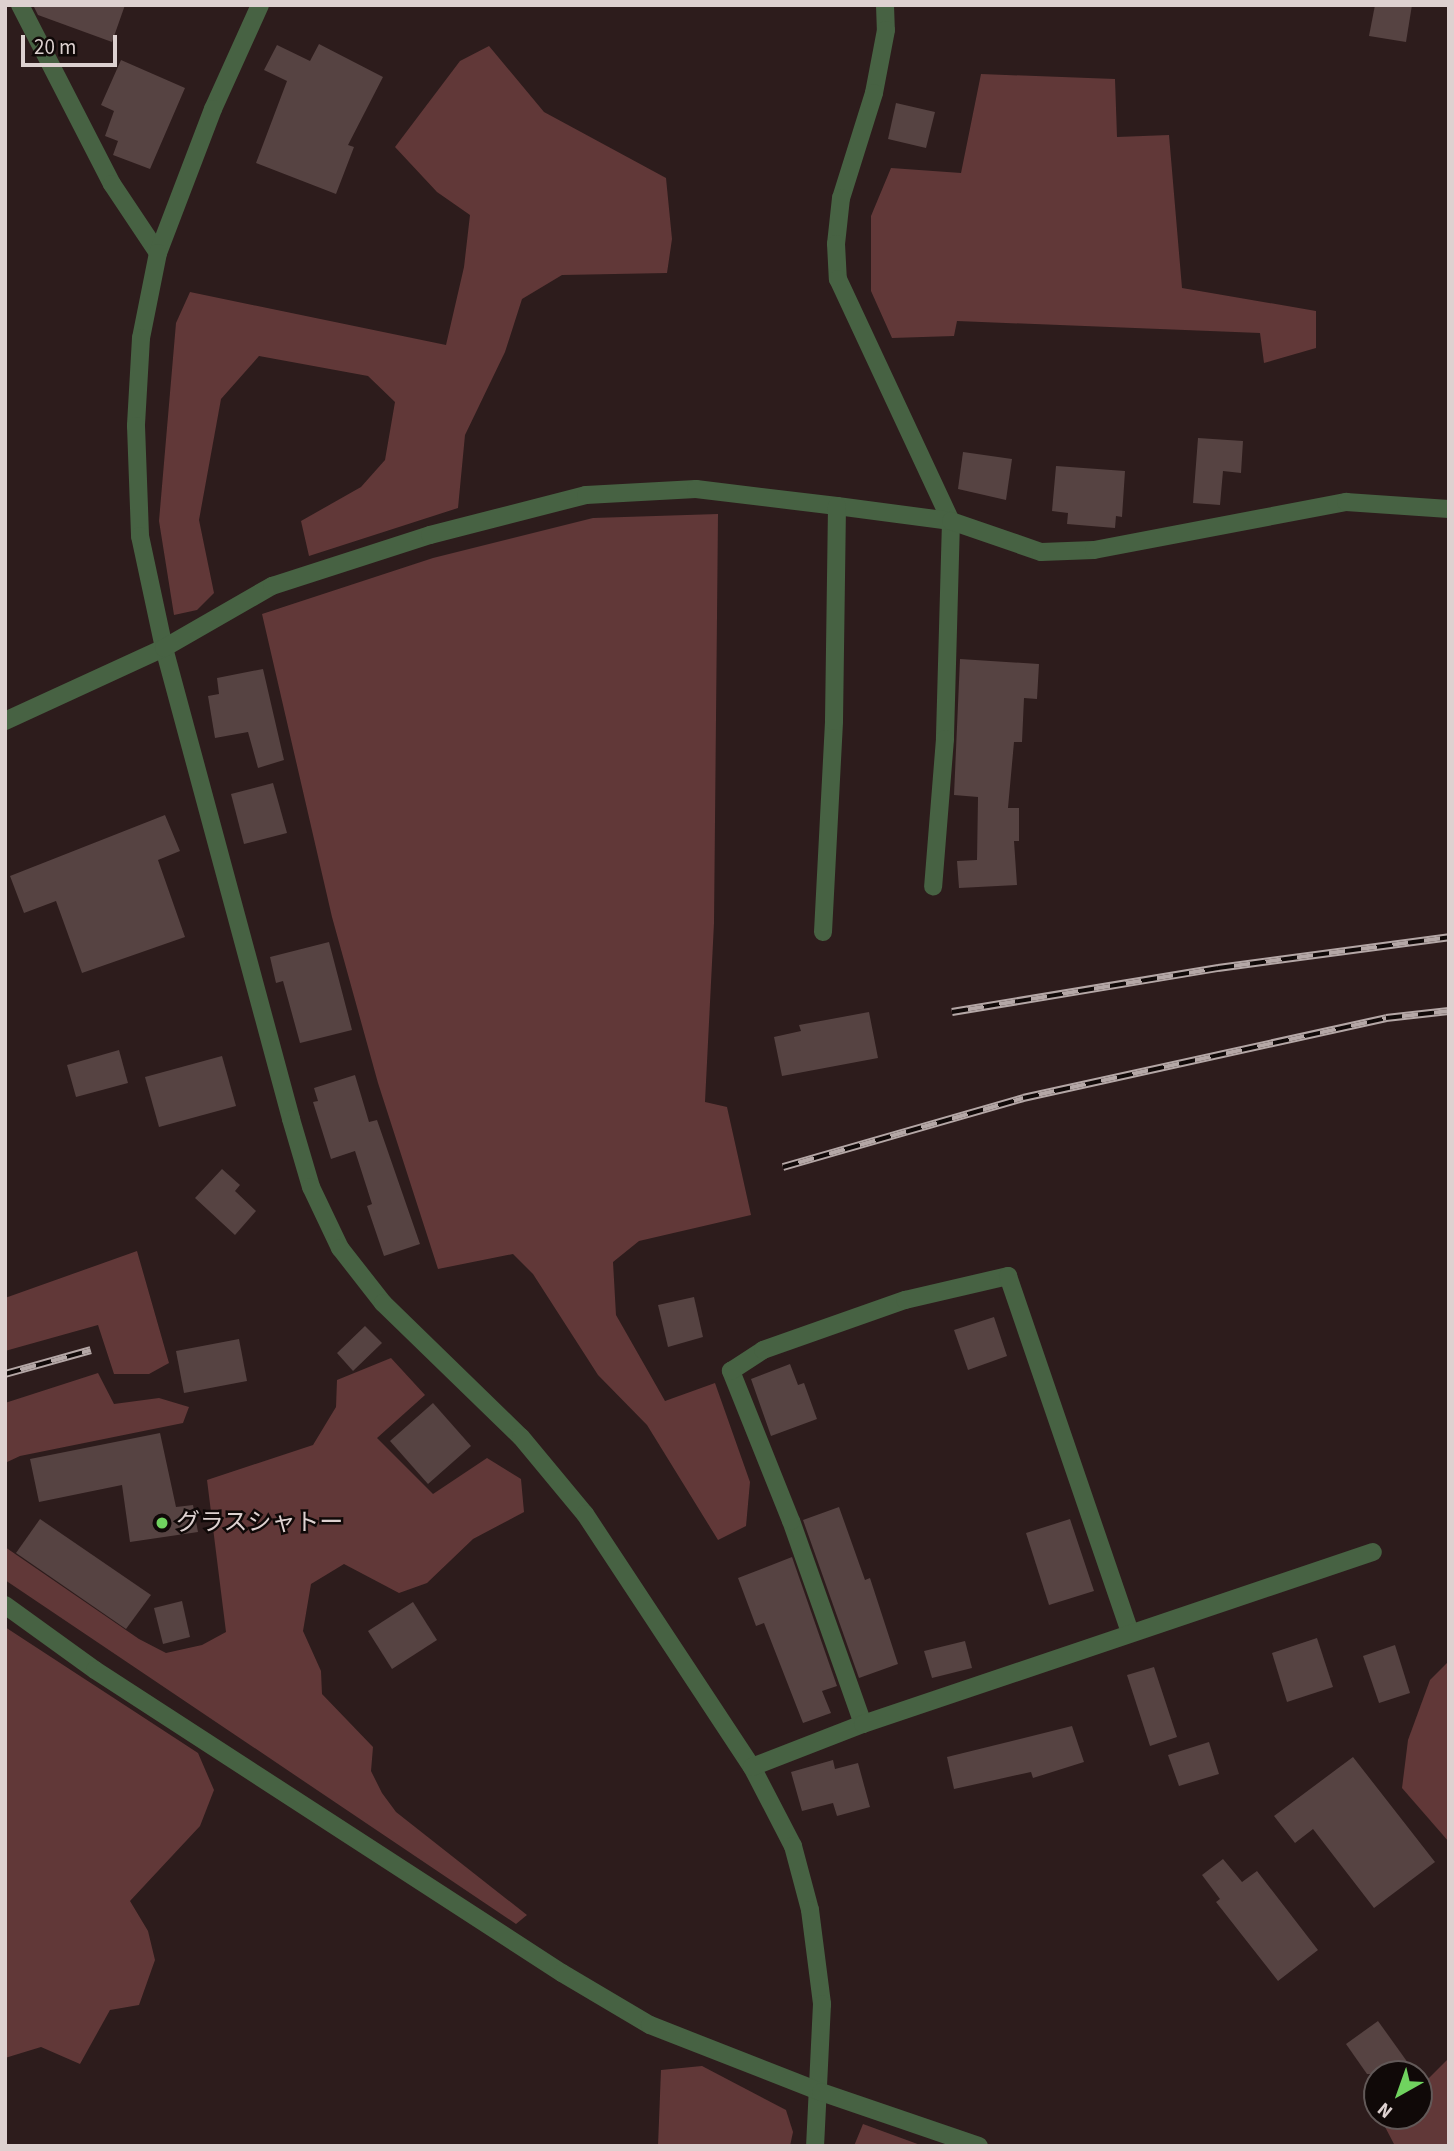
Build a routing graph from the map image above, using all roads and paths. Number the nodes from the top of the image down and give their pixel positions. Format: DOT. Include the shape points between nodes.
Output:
graph roads {
  1 [pos="20,5"];
  2 [pos="260,5"];
  3 [pos="885,5"];
  4 [pos="158,253"];
  5 [pos="837,506"];
  6 [pos="1449,509"];
  7 [pos="951,521"];
  8 [pos="164,648"];
  9 [pos="5,721"];
  10 [pos="933,887"];
  11 [pos="823,932"];
  12 [pos="1373,1552"];
  13 [pos="5,1605"];
  14 [pos="1130,1633"];
  15 [pos="863,1724"];
  16 [pos="752,1767"];
  17 [pos="821,2092"];
  18 [pos="815,2146"];
  19 [pos="979,2146"];
  1 -- 4 [label="street" via="112,184"];
  2 -- 4 [label="street" via="212,109"];
  3 -- 7 [label="street" via="886,30 874,93 841,198 838,279"];
  4 -- 8 [label="street" via="141,338 136,426 140,536"];
  5 -- 7 [label="street"];
  5 -- 8 [label="street" via="696,489 586,495 430,535 272,586"];
  5 -- 11 [label="street" via="834,721"];
  6 -- 7 [label="street" via="1346,502 1094,550 1041,552"];
  7 -- 10 [label="street" via="945,739"];
  8 -- 9 [label="street"];
  8 -- 16 [label="street" via="290,1119 311,1187 340,1248 383,1303 521,1437 585,1514"];
  12 -- 14 [label="street"];
  13 -- 17 [label="street" via="94,1670 562,1973 650,2025"];
  14 -- 15 [label="street"];
  14 -- 15 [label="street" via="1008,1276 905,1300 763,1350 731,1371 791,1521 817,1606"];
  15 -- 16 [label="street"];
  16 -- 17 [label="street" via="793,1846 810,1910 822,2004"];
  17 -- 18 [label="street"];
  17 -- 19 [label="street"];
}
